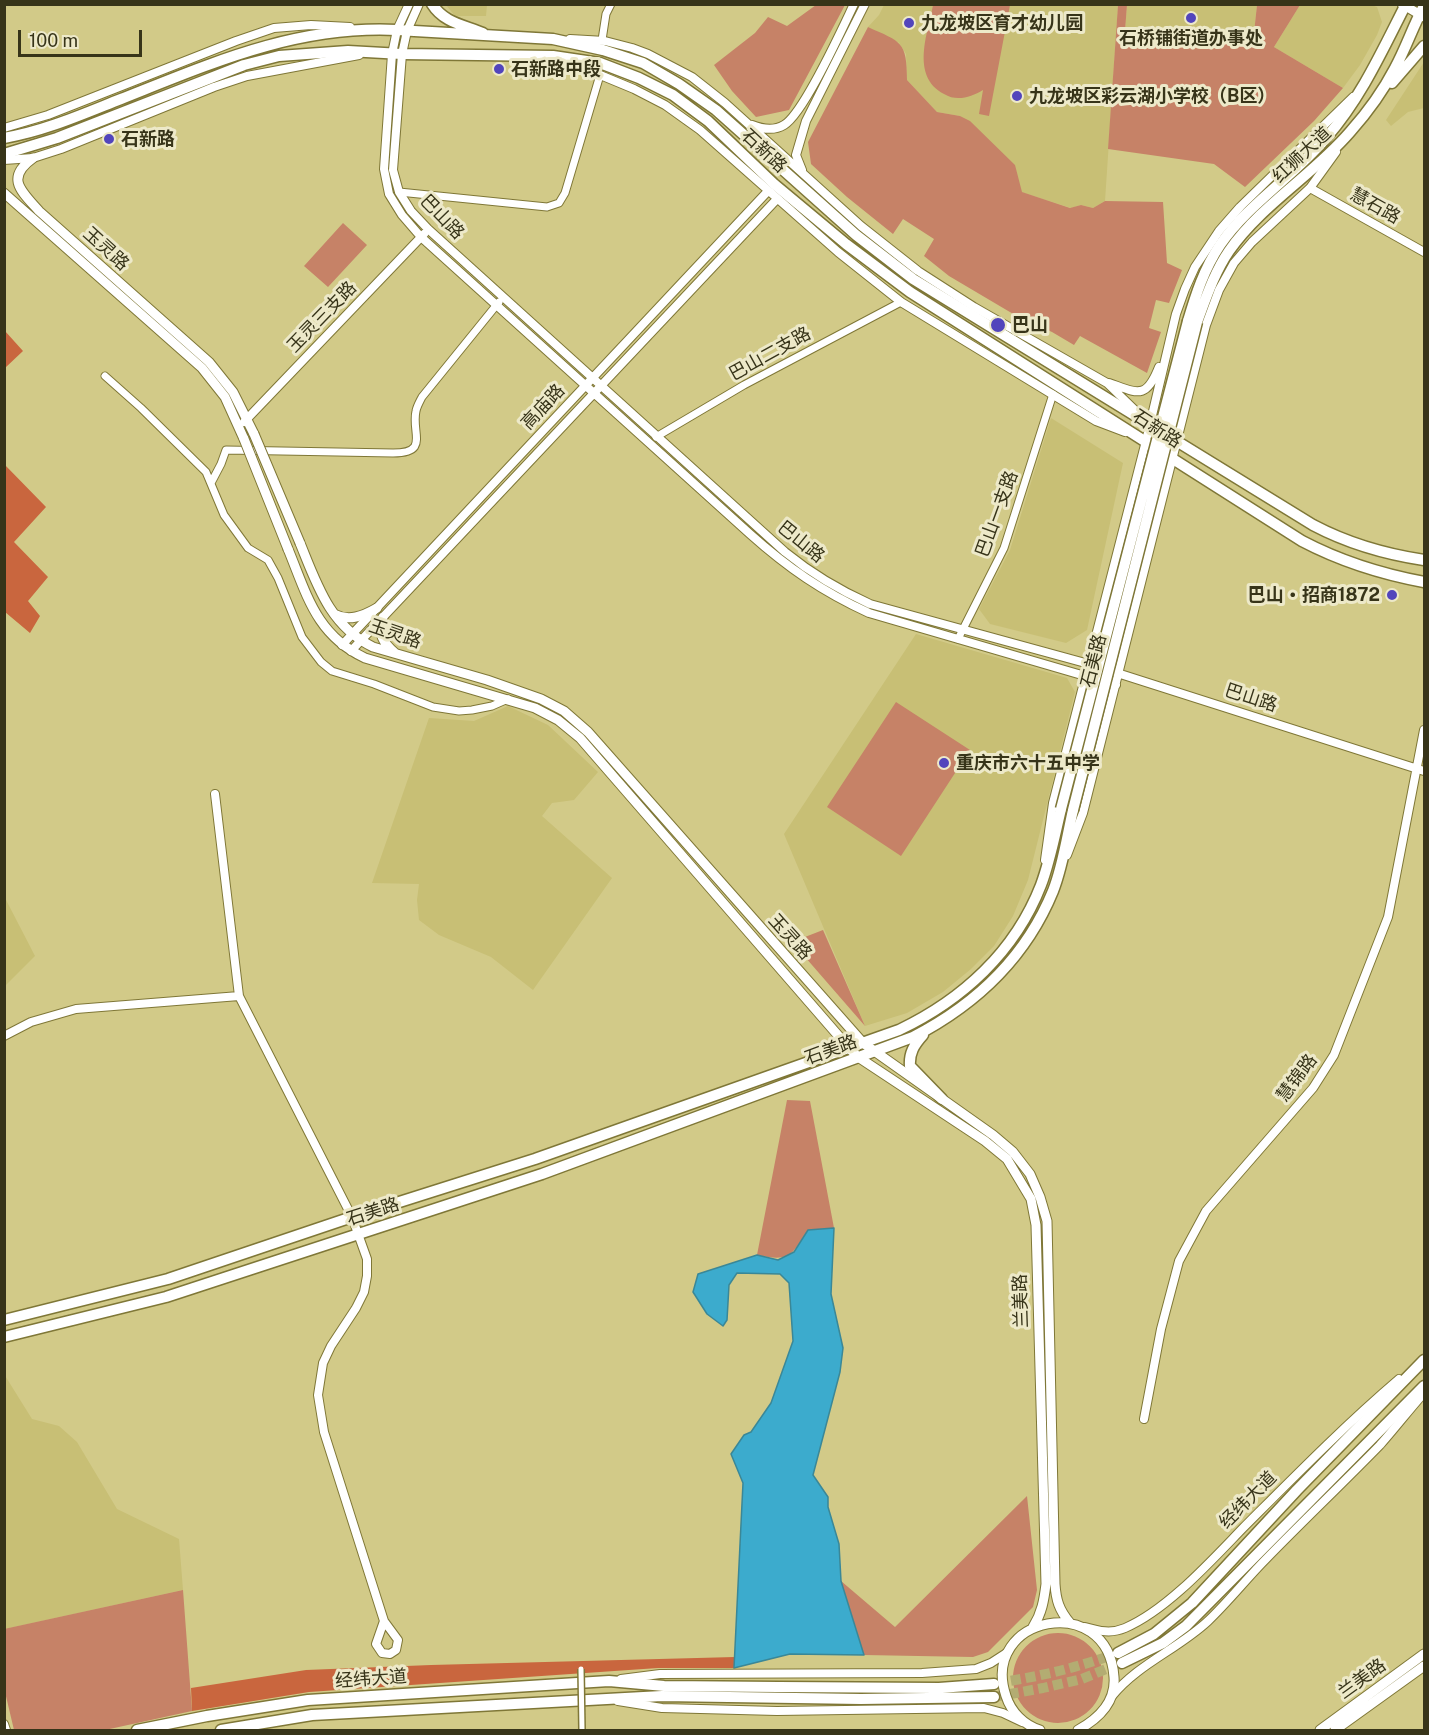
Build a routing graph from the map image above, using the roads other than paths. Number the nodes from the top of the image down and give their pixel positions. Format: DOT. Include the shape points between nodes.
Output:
graph roads {
  1 [pos="419,4"];
  2 [pos="432,4"];
  3 [pos="610,4"];
  4 [pos="854,4"];
  5 [pos="865,4"];
  6 [pos="1405,5"];
  7 [pos="405,7"];
  8 [pos="1423,12"];
  9 [pos="371,29"];
  10 [pos="402,31"];
  11 [pos="492,36"];
  12 [pos="553,39"];
  13 [pos="602,40"];
  14 [pos="1425,46"];
  15 [pos="372,53"];
  16 [pos="397,54"];
  17 [pos="552,56"];
  18 [pos="600,75"];
  19 [pos="1366,84"];
  20 [pos="812,87"];
  21 [pos="1363,117"];
  22 [pos="806,121"];
  23 [pos="747,123"];
  24 [pos="4,129"];
  25 [pos="1348,135"];
  26 [pos="4,138"];
  27 [pos="4,154"];
  28 [pos="33,158"];
  29 [pos="4,160"];
  30 [pos="809,180"];
  31 [pos="1310,188"];
  32 [pos="768,191"];
  33 [pos="399,192"];
  34 [pos="4,193"];
  35 [pos="26,196"];
  36 [pos="777,199"];
  37 [pos="19,206"];
  38 [pos="428,229"];
  39 [pos="421,237"];
  40 [pos="1425,252"];
  41 [pos="500,301"];
  42 [pos="900,302"];
  43 [pos="1192,321"];
  44 [pos="1168,345"];
  45 [pos="105,376"];
  46 [pos="589,382"];
  47 [pos="1107,383"];
  48 [pos="598,390"];
  49 [pos="1053,394"];
  50 [pos="247,418"];
  51 [pos="1150,425"];
  52 [pos="239,426"];
  53 [pos="656,437"];
  54 [pos="1146,441"];
  55 [pos="1176,441"];
  56 [pos="1172,458"];
  57 [pos="211,483"];
  58 [pos="1425,560"];
  59 [pos="1425,582"];
  60 [pos="377,608"];
  61 [pos="332,612"];
  62 [pos="383,617"];
  63 [pos="962,629"];
  64 [pos="352,635"];
  65 [pos="957,639"];
  66 [pos="360,641"];
  67 [pos="342,645"];
  68 [pos="351,651"];
  69 [pos="397,654"];
  70 [pos="1089,664"];
  71 [pos="1119,673"];
  72 [pos="1085,676"];
  73 [pos="1116,685"];
  74 [pos="508,699"];
  75 [pos="1425,730"];
  76 [pos="1422,770"];
  77 [pos="215,794"];
  78 [pos="1042,883"];
  79 [pos="1054,889"];
  80 [pos="239,996"];
  81 [pos="930,1029"];
  82 [pos="4,1036"];
  83 [pos="863,1043"];
  84 [pos="849,1048"];
  85 [pos="874,1052"];
  86 [pos="858,1057"];
  87 [pos="942,1099"];
  88 [pos="352,1217"];
  89 [pos="360,1234"];
  90 [pos="4,1320"];
  91 [pos="4,1337"];
  92 [pos="1425,1359"];
  93 [pos="1425,1386"];
  94 [pos="1425,1392"];
  95 [pos="1144,1419"];
  96 [pos="384,1621"];
  97 [pos="1070,1623"];
  98 [pos="1080,1626"];
  99 [pos="1033,1627"];
  100 [pos="1008,1652"];
  101 [pos="1425,1654"];
  102 [pos="1425,1666"];
  103 [pos="581,1669"];
  104 [pos="609,1680"];
  105 [pos="994,1684"];
  106 [pos="1112,1696"];
  107 [pos="994,1697"];
  108 [pos="603,1699"];
  109 [pos="4,1724"];
  110 [pos="1094,1726"];
  111 [pos="1036,1729"];
  112 [pos="582,1730"];
  113 [pos="6,1731"];
  114 [pos="137,1731"];
  115 [pos="221,1731"];
  116 [pos="1078,1731"];
  117 [pos="1320,1731"];
  118 [pos="1335,1731"];
  1 -- 10 [label="street"];
  2 -- 11 [label="main road" via="450,22"];
  3 -- 13 [label="street"];
  4 -- 20 [label="street"];
  5 -- 22 [label="street"];
  6 -- 8 [label="main road"];
  6 -- 19 [label="main road, 红狮大道"];
  7 -- 10 [label="street"];
  8 -- 21 [label="main road, 红狮大道" via="1396,67"];
  9 -- 10 [label="main road, 石新路"];
  9 -- 24 [label="street" via="310,25 274,28"];
  9 -- 26 [label="main road, 石新路" via="277,42 239,53 54,126"];
  10 -- 11 [label="main road, 石新路"];
  10 -- 16 [label="street"];
  11 -- 12 [label="main road, 石新路"];
  12 -- 13 [label="street"];
  12 -- 51 [label="main road, 石新路" via="643,63 679,84 716,110 856,235 913,279"];
  13 -- 23 [label="street" via="671,65 709,90"];
  14 -- 21 [label="main road"];
  15 -- 16 [label="main road, 石新路"];
  15 -- 27 [label="main road, 石新路" via="279,56 244,65 57,138"];
  15 -- 28 [label="street" via="247,76"];
  16 -- 17 [label="main road, 石新路"];
  16 -- 33 [label="street, 巴山路" via="393,170"];
  16 -- 39 [label="street, 巴山路" via="384,169 389,194"];
  17 -- 18 [label="street"];
  17 -- 54 [label="main road, 石新路" via="600,63 673,95 708,121 774,184 846,244 910,292"];
  18 -- 32 [label="street" via="665,105 700,130"];
  18 -- 33 [label="street" via="559,203 546,207"];
  19 -- 43 [label="main road, 红狮大道" via="1312,154 1246,215 1221,245 1200,280"];
  19 -- 44 [label="street" via="1219,231 1185,289"];
  20 -- 22 [label="street" via="794,125 798,127"];
  20 -- 23 [label="street" via="786,124 766,129"];
  21 -- 25 [label="main road, 红狮大道"];
  22 -- 30 [label="street" via="796,155"];
  23 -- 30 [label="street"];
  25 -- 31 [label="street"];
  25 -- 43 [label="main road, 红狮大道" via="1239,237 1219,266"];
  28 -- 29 [label="street"];
  28 -- 35 [label="main road" via="17,176"];
  30 -- 47 [label="street" via="918,271"];
  31 -- 40 [label="street, 慧石路"];
  31 -- 55 [label="street" via="1252,242 1219,290"];
  32 -- 36 [label="street"];
  32 -- 46 [label="street, 高庙路"];
  33 -- 38 [label="street, 巴山路"];
  34 -- 37 [label="main road, 玉灵路"];
  35 -- 37 [label="main road" via="19,196"];
  35 -- 50 [label="main road, 玉灵路" via="209,362 233,392"];
  36 -- 42 [label="street"];
  36 -- 48 [label="street, 高庙路"];
  37 -- 52 [label="main road, 玉灵路" via="202,368 225,397"];
  38 -- 39 [label="street, 玉灵三支路"];
  38 -- 41 [label="street, 巴山路"];
  39 -- 41 [label="street, 巴山路"];
  39 -- 50 [label="street, 玉灵三支路"];
  41 -- 46 [label="street, 巴山路"];
  41 -- 57 [label="street" via="422,397 416,411 417,444 413,450 393,453 226,450"];
  42 -- 49 [label="street"];
  42 -- 53 [label="street, 巴山二支路"];
  43 -- 78 [label="main road, 石美路, bridge"];
  43 -- 79 [label="main road, 石美路, bridge"];
  44 -- 47 [label="street" via="1147,389 1134,392"];
  44 -- 51 [label="street"];
  45 -- 57 [label="street" via="194,459"];
  46 -- 48 [label="street, 巴山路"];
  46 -- 60 [label="street, 高庙路"];
  47 -- 51 [label="street"];
  48 -- 53 [label="street, 巴山路"];
  48 -- 62 [label="street, 高庙路"];
  48 -- 65 [label="street, 巴山路" via="765,547 808,581 869,613"];
  49 -- 54 [label="street" via="1096,421"];
  49 -- 63 [label="street, 巴山一支路" via="1004,548"];
  50 -- 52 [label="street, 玉灵三支路"];
  50 -- 61 [label="main road, 玉灵路, bridge"];
  51 -- 54 [label="street"];
  51 -- 55 [label="main road, 石新路"];
  52 -- 67 [label="main road, 玉灵路, bridge" via="312,608"];
  53 -- 63 [label="street, 巴山路" via="778,546 840,591 870,604"];
  54 -- 56 [label="main road, 石新路"];
  54 -- 70 [label="street"];
  55 -- 56 [label="street"];
  55 -- 58 [label="main road, 石新路" via="1332,535 1372,550"];
  56 -- 59 [label="main road, 石新路" via="1323,553 1366,569"];
  56 -- 71 [label="street"];
  57 -- 74 [label="street" via="224,515 240,538 268,560 302,637 332,671 433,706 459,711"];
  60 -- 61 [label="main road" via="348,619"];
  60 -- 64 [label="street, 高庙路"];
  61 -- 64 [label="main road, 玉灵路"];
  62 -- 66 [label="street, 高庙路"];
  62 -- 69 [label="main road" via="380,633"];
  63 -- 65 [label="street, 巴山一支路"];
  63 -- 70 [label="street, 巴山路"];
  64 -- 66 [label="main road, 玉灵路"];
  64 -- 67 [label="street, 高庙路"];
  65 -- 72 [label="street, 巴山路"];
  66 -- 68 [label="street, 高庙路"];
  66 -- 69 [label="main road, 玉灵路"];
  67 -- 68 [label="main road, 玉灵路"];
  68 -- 74 [label="main road, 玉灵路"];
  69 -- 83 [label="main road, 玉灵路" via="487,680 564,711 588,732"];
  70 -- 71 [label="street, 巴山路"];
  70 -- 72 [label="street"];
  71 -- 73 [label="street"];
  71 -- 76 [label="street, 巴山路"];
  72 -- 73 [label="street, 巴山路"];
  72 -- 78 [label="street" via="1053,803"];
  73 -- 79 [label="street" via="1083,813"];
  74 -- 84 [label="main road, 玉灵路" via="558,720 580,738"];
  75 -- 76 [label="street, 慧锦路"];
  76 -- 95 [label="street, 慧锦路" via="1388,917 1334,1055 1313,1088 1206,1211 1179,1261"];
  77 -- 80 [label="street"];
  78 -- 83 [label="main road, 石美路" via="1025,920 1004,951 966,988 921,1020"];
  79 -- 81 [label="main road, 石美路" via="1037,926 997,977"];
  80 -- 82 [label="street" via="76,1009 32,1022"];
  80 -- 88 [label="street"];
  81 -- 85 [label="main road, 石美路"];
  81 -- 87 [label="main road" via="913,1047 910,1066"];
  83 -- 84 [label="main road, 石美路"];
  83 -- 85 [label="main road, 玉灵路"];
  84 -- 86 [label="main road, 玉灵路"];
  84 -- 88 [label="main road, 石美路" via="535,1159"];
  85 -- 86 [label="main road, 石美路"];
  85 -- 87 [label="main road, 兰美路"];
  86 -- 89 [label="main road, 石美路" via="542,1174"];
  86 -- 99 [label="main road, 兰美路" via="1007,1159 1031,1199 1036,1225 1046,1584 1044,1604"];
  87 -- 97 [label="main road, 兰美路" via="1013,1152 1030,1174 1047,1221 1056,1602"];
  88 -- 89 [label="street"];
  88 -- 90 [label="main road, 石美路" via="168,1279"];
  89 -- 91 [label="main road, 石美路" via="166,1297"];
  89 -- 96 [label="street" via="367,1259 364,1292 331,1346 318,1395 324,1432"];
  92 -- 93 [label="main road, 经纬大道" via="1192,1603 1120,1658 1163,1643 1186,1626"];
  92 -- 98 [label="street, 经纬大道" via="1352,1420 1161,1605 1124,1629 1111,1632"];
  94 -- 106 [label="street" via="1381,1443 1209,1619 1170,1651 1124,1680"];
  97 -- 98 [label="main road"];
  97 -- 99 [label="main road"];
  98 -- 106 [label="main road" via="1106,1647 1113,1663"];
  99 -- 100 [label="main road, 兰美路"];
  100 -- 104 [label="street, 经纬大道" via="976,1669 922,1673 660,1674"];
  100 -- 111 [label="main road" via="1003,1669 1008,1703 1019,1718"];
  101 -- 117 [label="main road, 兰美路"];
  102 -- 118 [label="main road, 兰美路"];
  103 -- 112 [label="street, bridge"];
  104 -- 105 [label="main road, 经纬大道" via="664,1686 939,1688"];
  104 -- 114 [label="main road, 经纬大道" via="308,1700"];
  106 -- 110 [label="main road"];
  107 -- 108 [label="main road, 经纬大道"];
  108 -- 111 [label="street, 经纬大道" via="662,1708 777,1712 984,1708"];
  108 -- 115 [label="main road, 经纬大道" via="312,1715"];
  109 -- 113 [label="street"];
  110 -- 116 [label="main road"];
}
